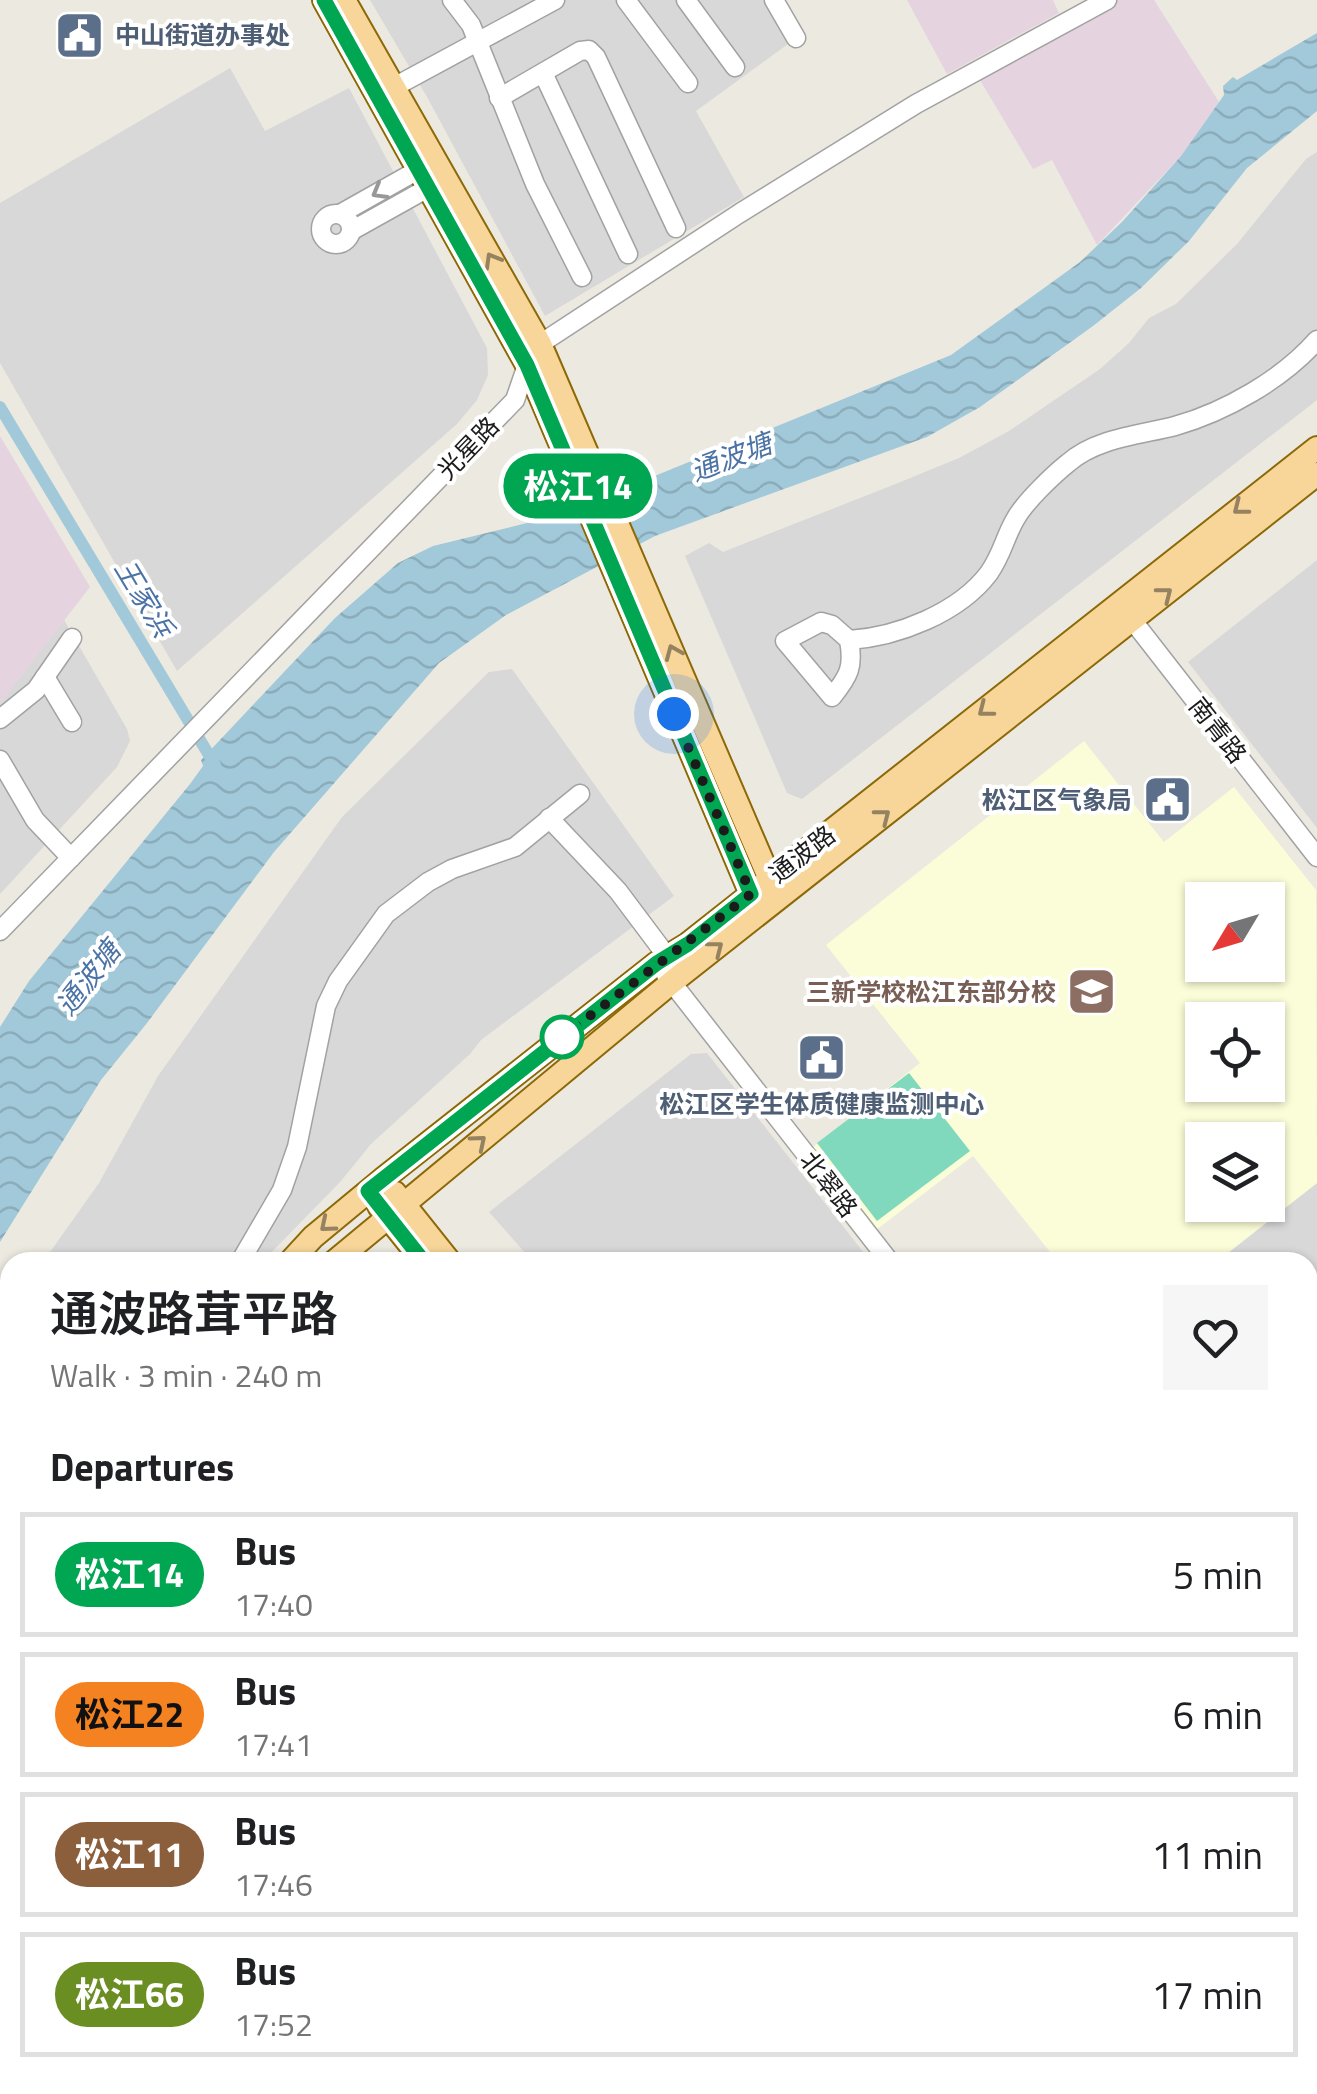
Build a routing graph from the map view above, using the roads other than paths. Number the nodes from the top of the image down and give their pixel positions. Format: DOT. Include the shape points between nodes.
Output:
graph roads {
  1 [pos="324,0"];
  2 [pos="344,0"];
  3 [pos="452,0"];
  4 [pos="555,0"];
  5 [pos="626,0"];
  6 [pos="686,0"];
  7 [pos="774,0"];
  8 [pos="1108,0"];
  9 [pos="523,7"];
  10 [pos="796,38"];
  11 [pos="476,43"];
  12 [pos="736,67"];
  13 [pos="543,73"];
  14 [pos="688,83"];
  15 [pos="394,87"];
  16 [pos="499,98"];
  17 [pos="423,179"];
  18 [pos="340,214"];
  19 [pos="676,228"];
  20 [pos="351,231"];
  21 [pos="628,254"];
  22 [pos="582,277"];
  23 [pos="1317,340"];
  24 [pos="540,344"];
  25 [pos="527,365"];
  26 [pos="1317,448"];
  27 [pos="1317,474"];
  28 [pos="1126,612"];
  29 [pos="72,638"];
  30 [pos="849,640"];
  31 [pos="45,677"];
  32 [pos="0,719"];
  33 [pos="72,722"];
  34 [pos="0,760"];
  35 [pos="580,794"];
  36 [pos="549,818"];
  37 [pos="71,858"];
  38 [pos="1317,858"];
  39 [pos="774,889"];
  40 [pos="755,904"];
  41 [pos="0,931"];
  42 [pos="669,969"];
  43 [pos="375,1185"];
  44 [pos="396,1211"];
  45 [pos="246,1252"];
  46 [pos="299,1252"];
  47 [pos="346,1252"];
  48 [pos="419,1252"];
  49 [pos="439,1252"];
  50 [pos="882,1252"];
  1 -- 17 [label="main road"];
  2 -- 15 [label="main road"];
  3 -- 11 [label="street"];
  4 -- 9 [label="street"];
  5 -- 14 [label="street"];
  6 -- 12 [label="street"];
  7 -- 10 [label="street"];
  8 -- 24 [label="street, 光星路" via="916,104"];
  9 -- 11 [label="street"];
  11 -- 15 [label="street"];
  11 -- 16 [label="street"];
  13 -- 16 [label="street"];
  13 -- 19 [label="street" via="580,51 596,57"];
  13 -- 21 [label="street"];
  24 -- 15 [label="main road, one-way"];
  16 -- 22 [label="street"];
  17 -- 18 [label="street, one-way"];
  17 -- 20 [label="street"];
  17 -- 25 [label="main road"];
  18 -- 20 [label="street"];
  18 -- 20 [label="street" via="326,218 324,237 342,243"];
  23 -- 30 [label="street" via="1272,378 1198,418 1085,451 1016,518 1007,544 976,588 936,616 874,639"];
  24 -- 25 [label="street, 光星路"];
  39 -- 24 [label="main road, one-way"];
  25 -- 37 [label="street, 光星路" via="515,400"];
  25 -- 40 [label="main road"];
  26 -- 28 [label="main road, 通波路, one-way"];
  28 -- 27 [label="main road, 通波路, one-way"];
  28 -- 38 [label="street, 南青路"];
  28 -- 39 [label="main road, 通波路"];
  29 -- 31 [label="street"];
  31 -- 32 [label="street"];
  31 -- 33 [label="street"];
  34 -- 37 [label="street" via="35,820"];
  35 -- 36 [label="street"];
  36 -- 42 [label="street, 北翠路" via="618,890"];
  36 -- 45 [label="street" via="514,847 452,869 386,914 338,981 326,1006 292,1162"];
  37 -- 41 [label="street, 光星路"];
  39 -- 40 [label="main road, 通波路"];
  40 -- 42 [label="main road, 通波路"];
  42 -- 43 [label="main road, 通波路"];
  44 -- 42 [label="main road, 通波路, one-way"];
  42 -- 50 [label="street, 北翠路"];
  43 -- 44 [label="main road"];
  43 -- 46 [label="main road, 通波路, one-way"];
  44 -- 47 [label="main road, 通波路"];
  44 -- 48 [label="main road"];
  44 -- 49 [label="main road"];
}
